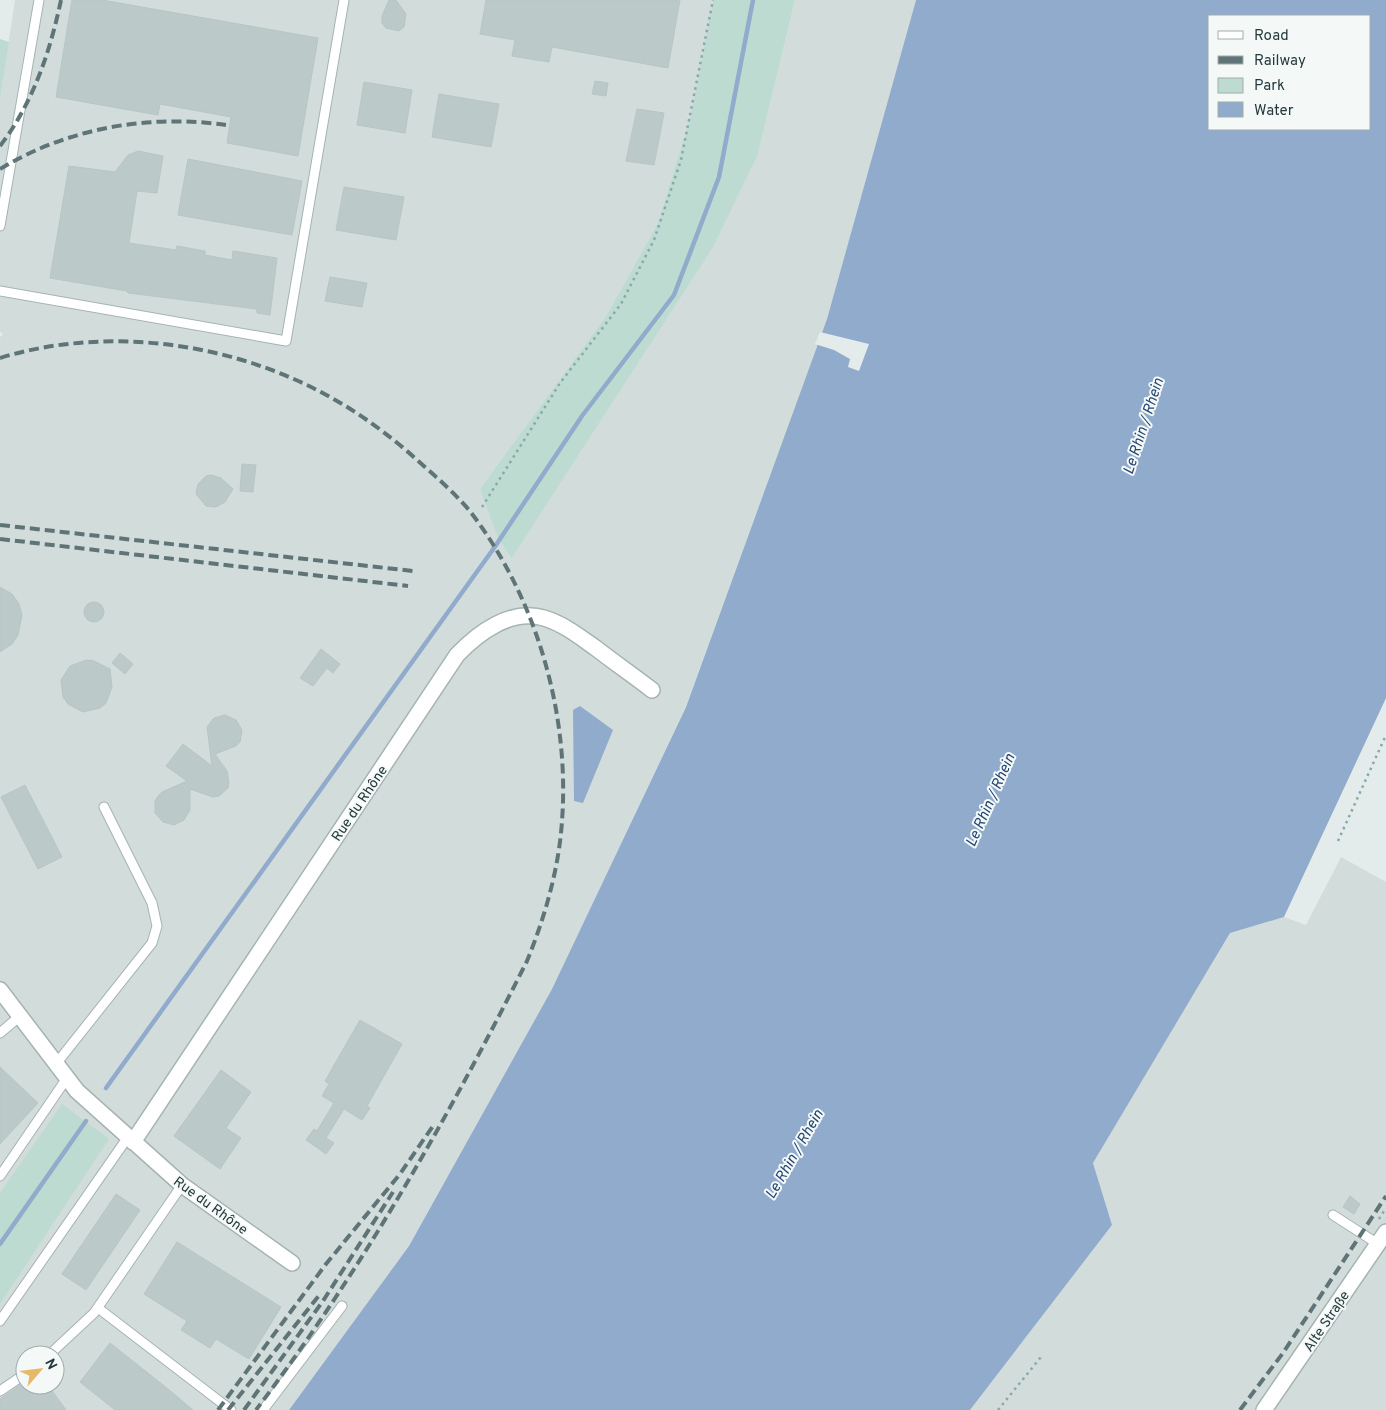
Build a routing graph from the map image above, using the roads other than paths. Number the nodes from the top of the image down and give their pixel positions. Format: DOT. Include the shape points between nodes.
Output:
graph roads {
  1 [pos="39,0"];
  2 [pos="344,0"];
  3 [pos="0,226"];
  4 [pos="0,291"];
  5 [pos="652,690"];
  6 [pos="104,807"];
  7 [pos="0,990"];
  8 [pos="20,1016"];
  9 [pos="0,1033"];
  10 [pos="56,1064"];
  11 [pos="67,1078"];
  12 [pos="131,1139"];
  13 [pos="0,1176"];
  14 [pos="182,1185"];
  15 [pos="1333,1215"];
  16 [pos="1383,1242"];
  17 [pos="292,1263"];
  18 [pos="342,1306"];
  19 [pos="98,1308"];
  20 [pos="0,1321"];
  21 [pos="59,1345"];
  22 [pos="15,1381"];
  23 [pos="0,1391"];
  24 [pos="230,1410"];
  25 [pos="263,1410"];
  26 [pos="1264,1410"];
  1 -- 3 [label="lane"];
  2 -- 4 [label="lane" via="286,341"];
  5 -- 12 [label="street, Rue du Rhône" via="568,628 544,618 529,616 508,620 472,639 458,655"];
  6 -- 10 [label="lane" via="152,903 157,926 152,943"];
  7 -- 8 [label="street, Rue du Rhône"];
  8 -- 9 [label="lane"];
  8 -- 10 [label="street, Rue du Rhône"];
  10 -- 11 [label="street, Rue du Rhône"];
  11 -- 12 [label="street, Rue du Rhône" via="77,1091"];
  11 -- 13 [label="lane"];
  12 -- 14 [label="street, Rue du Rhône"];
  12 -- 20 [label="lane"];
  14 -- 17 [label="street, Rue du Rhône"];
  14 -- 19 [label="lane"];
  15 -- 16 [label="lane"];
  16 -- 26 [label="street, Alte Straße"];
  18 -- 25 [label="lane"];
  19 -- 21 [label="lane"];
  19 -- 24 [label="lane"];
  22 -- 23 [label="lane"];
}
